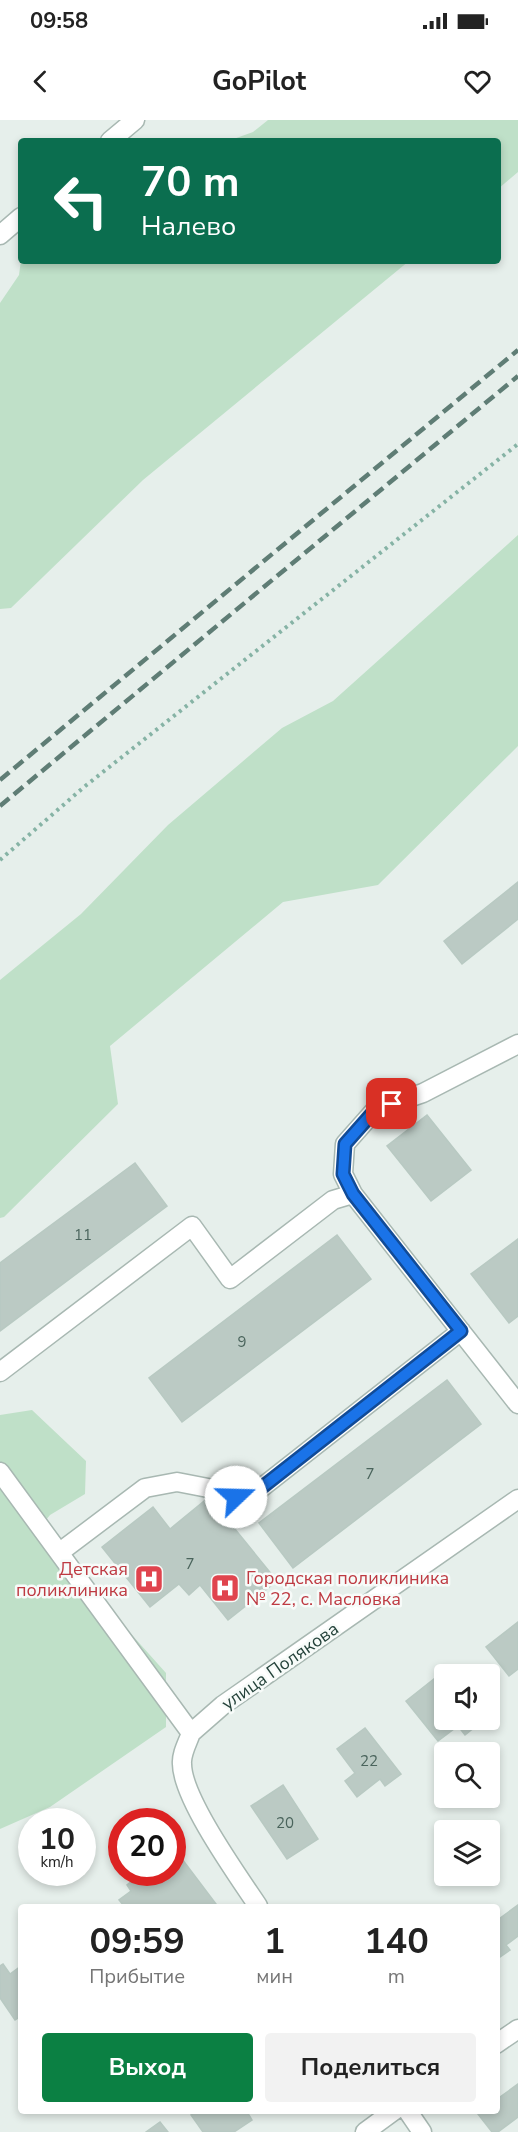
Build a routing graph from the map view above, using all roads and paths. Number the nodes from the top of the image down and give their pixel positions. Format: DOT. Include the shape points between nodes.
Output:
graph roads {
  1 [pos="135,120"];
  2 [pos="114,138"];
  3 [pos="18,220"];
  4 [pos="0,235"];
  5 [pos="518,444"];
  6 [pos="0,860"];
  7 [pos="518,1044"];
  8 [pos="353,1194"];
  9 [pos="461,1331"];
  10 [pos="0,1372"];
  11 [pos="518,1404"];
  12 [pos="0,1472"];
  13 [pos="518,1499"];
  14 [pos="60,1552"];
  15 [pos="191,1733"];
  16 [pos="257,1904"];
  17 [pos="518,2029"];
  18 [pos="500,2041"];
  19 [pos="390,2114"];
  20 [pos="410,2114"];
  21 [pos="365,2132"];
  22 [pos="422,2132"];
  1 -- 2 [label="street"];
  3 -- 4 [label="street"];
  5 -- 6 [label="path" via="84,787"];
  7 -- 8 [label="street" via="423,1093 376,1109 345,1144 343,1174"];
  8 -- 9 [label="street"];
  8 -- 10 [label="street" via="333,1200 230,1279 192,1226"];
  9 -- 11 [label="street"];
  9 -- 14 [label="street" via="256,1492 236,1497 177,1482 145,1488"];
  12 -- 14 [label="street"];
  13 -- 15 [label="street, улица Полякова" via="223,1706"];
  14 -- 15 [label="street"];
  15 -- 16 [label="street" via="181,1762 184,1781 215,1842"];
  17 -- 18 [label="street"];
  19 -- 21 [label="street"];
  20 -- 22 [label="street"];
}
